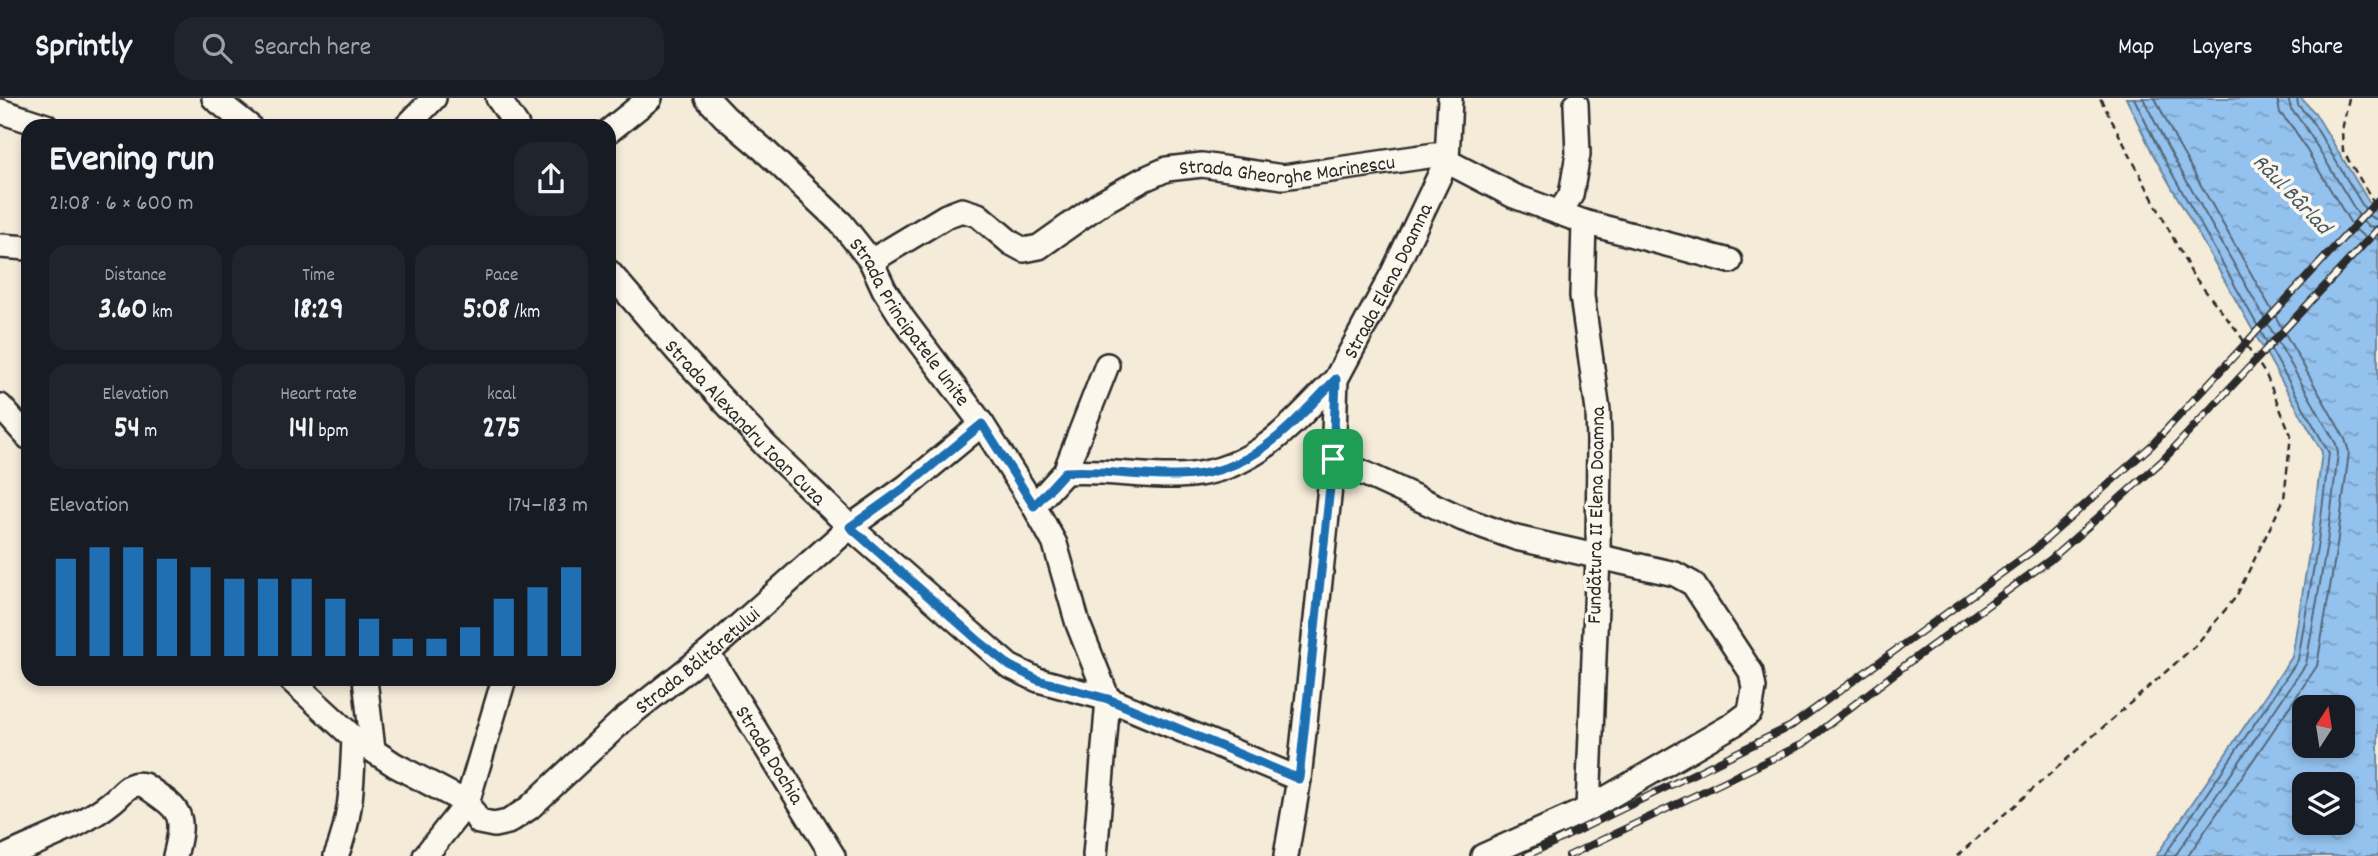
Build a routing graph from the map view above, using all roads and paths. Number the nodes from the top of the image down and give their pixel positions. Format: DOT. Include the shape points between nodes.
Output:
graph roads {
  1 [pos="214,98"];
  2 [pos="434,98"];
  3 [pos="498,98"];
  4 [pos="650,98"];
  5 [pos="707,98"];
  6 [pos="1450,98"];
  7 [pos="2100,98"];
  8 [pos="2349,98"];
  9 [pos="1576,104"];
  10 [pos="0,111"];
  11 [pos="25,119"];
  12 [pos="240,119"];
  13 [pos="414,119"];
  14 [pos="512,119"];
  15 [pos="616,125"];
  16 [pos="1447,160"];
  17 [pos="2378,209"];
  18 [pos="1559,213"];
  19 [pos="1584,222"];
  20 [pos="0,246"];
  21 [pos="21,247"];
  22 [pos="871,261"];
  23 [pos="1730,261"];
  24 [pos="616,290"];
  25 [pos="1107,365"];
  26 [pos="1336,379"];
  27 [pos="0,406"];
  28 [pos="982,424"];
  29 [pos="21,429"];
  30 [pos="1333,459"];
  31 [pos="1065,472"];
  32 [pos="1034,506"];
  33 [pos="850,527"];
  34 [pos="1598,556"];
  35 [pos="708,653"];
  36 [pos="298,686"];
  37 [pos="365,686"];
  38 [pos="502,686"];
  39 [pos="1108,699"];
  40 [pos="363,744"];
  41 [pos="1299,779"];
  42 [pos="467,803"];
  43 [pos="1588,809"];
  44 [pos="7,856"];
  45 [pos="175,856"];
  46 [pos="336,856"];
  47 [pos="425,856"];
  48 [pos="833,856"];
  49 [pos="1095,856"];
  50 [pos="1286,856"];
  51 [pos="1483,856"];
  52 [pos="1957,856"];
  1 -- 12 [label="street"];
  2 -- 13 [label="street"];
  3 -- 14 [label="street"];
  4 -- 15 [label="street"];
  5 -- 22 [label="street, Strada Principatele Unite" via="841,223"];
  6 -- 16 [label="street"];
  7 -- 52 [label="path" via="2192,274 2266,375 2291,435 2284,499 2236,597 2195,646"];
  8 -- 17 [label="path" via="2343,150"];
  9 -- 18 [label="street" via="1578,154 1571,195"];
  10 -- 11 [label="street"];
  16 -- 18 [label="street, Strada Gheorghe Marinescu" via="1514,196"];
  16 -- 22 [label="street, Strada Gheorghe Marinescu" via="1424,156 1283,177 1202,165 1167,169 1101,203 1039,247 1024,250 978,215 962,210"];
  16 -- 26 [label="street, Strada Elena Doamna"];
  18 -- 19 [label="street, Strada Gheorghe Marinescu"];
  19 -- 23 [label="street, Strada Gheorghe Marinescu"];
  19 -- 34 [label="street, Fundătura II Elena Doamna" via="1582,296 1598,411"];
  20 -- 21 [label="street"];
  22 -- 28 [label="street, Strada Principatele Unite" via="903,319"];
  24 -- 33 [label="street, Strada Alexandru Ioan Cuza"];
  25 -- 31 [label="street"];
  26 -- 30 [label="street, Strada Elena Doamna"];
  26 -- 31 [label="street" via="1277,439 1241,463 1178,476"];
  27 -- 29 [label="street"];
  28 -- 32 [label="street, Strada Principatele Unite"];
  28 -- 33 [label="street, Strada Băltărețului"];
  30 -- 34 [label="street" via="1488,529"];
  30 -- 41 [label="street, Strada Elena Doamna"];
  31 -- 32 [label="street"];
  32 -- 39 [label="street, Strada Principatele Unite" via="1055,544 1078,624"];
  33 -- 35 [label="street, Strada Băltărețului"];
  33 -- 39 [label="street, Strada Alexandru Ioan Cuza" via="1010,666 1038,680"];
  34 -- 43 [label="street, Fundătura II Elena Doamna"];
  34 -- 43 [label="street" via="1675,574 1693,584 1751,672 1754,688 1750,712 1734,724"];
  35 -- 42 [label="street, Strada Băltărețului" via="622,721 509,822 480,822"];
  35 -- 48 [label="street, Strada Dochia"];
  36 -- 40 [label="street"];
  37 -- 40 [label="street"];
  38 -- 42 [label="street"];
  39 -- 41 [label="street, Strada Alexandru Ioan Cuza"];
  39 -- 49 [label="street"];
  40 -- 42 [label="street"];
  40 -- 46 [label="street" via="345,835"];
  41 -- 50 [label="street"];
  42 -- 47 [label="street"];
  43 -- 51 [label="street"];
  44 -- 45 [label="street" via="74,825 128,786 139,784 180,816"];
}
